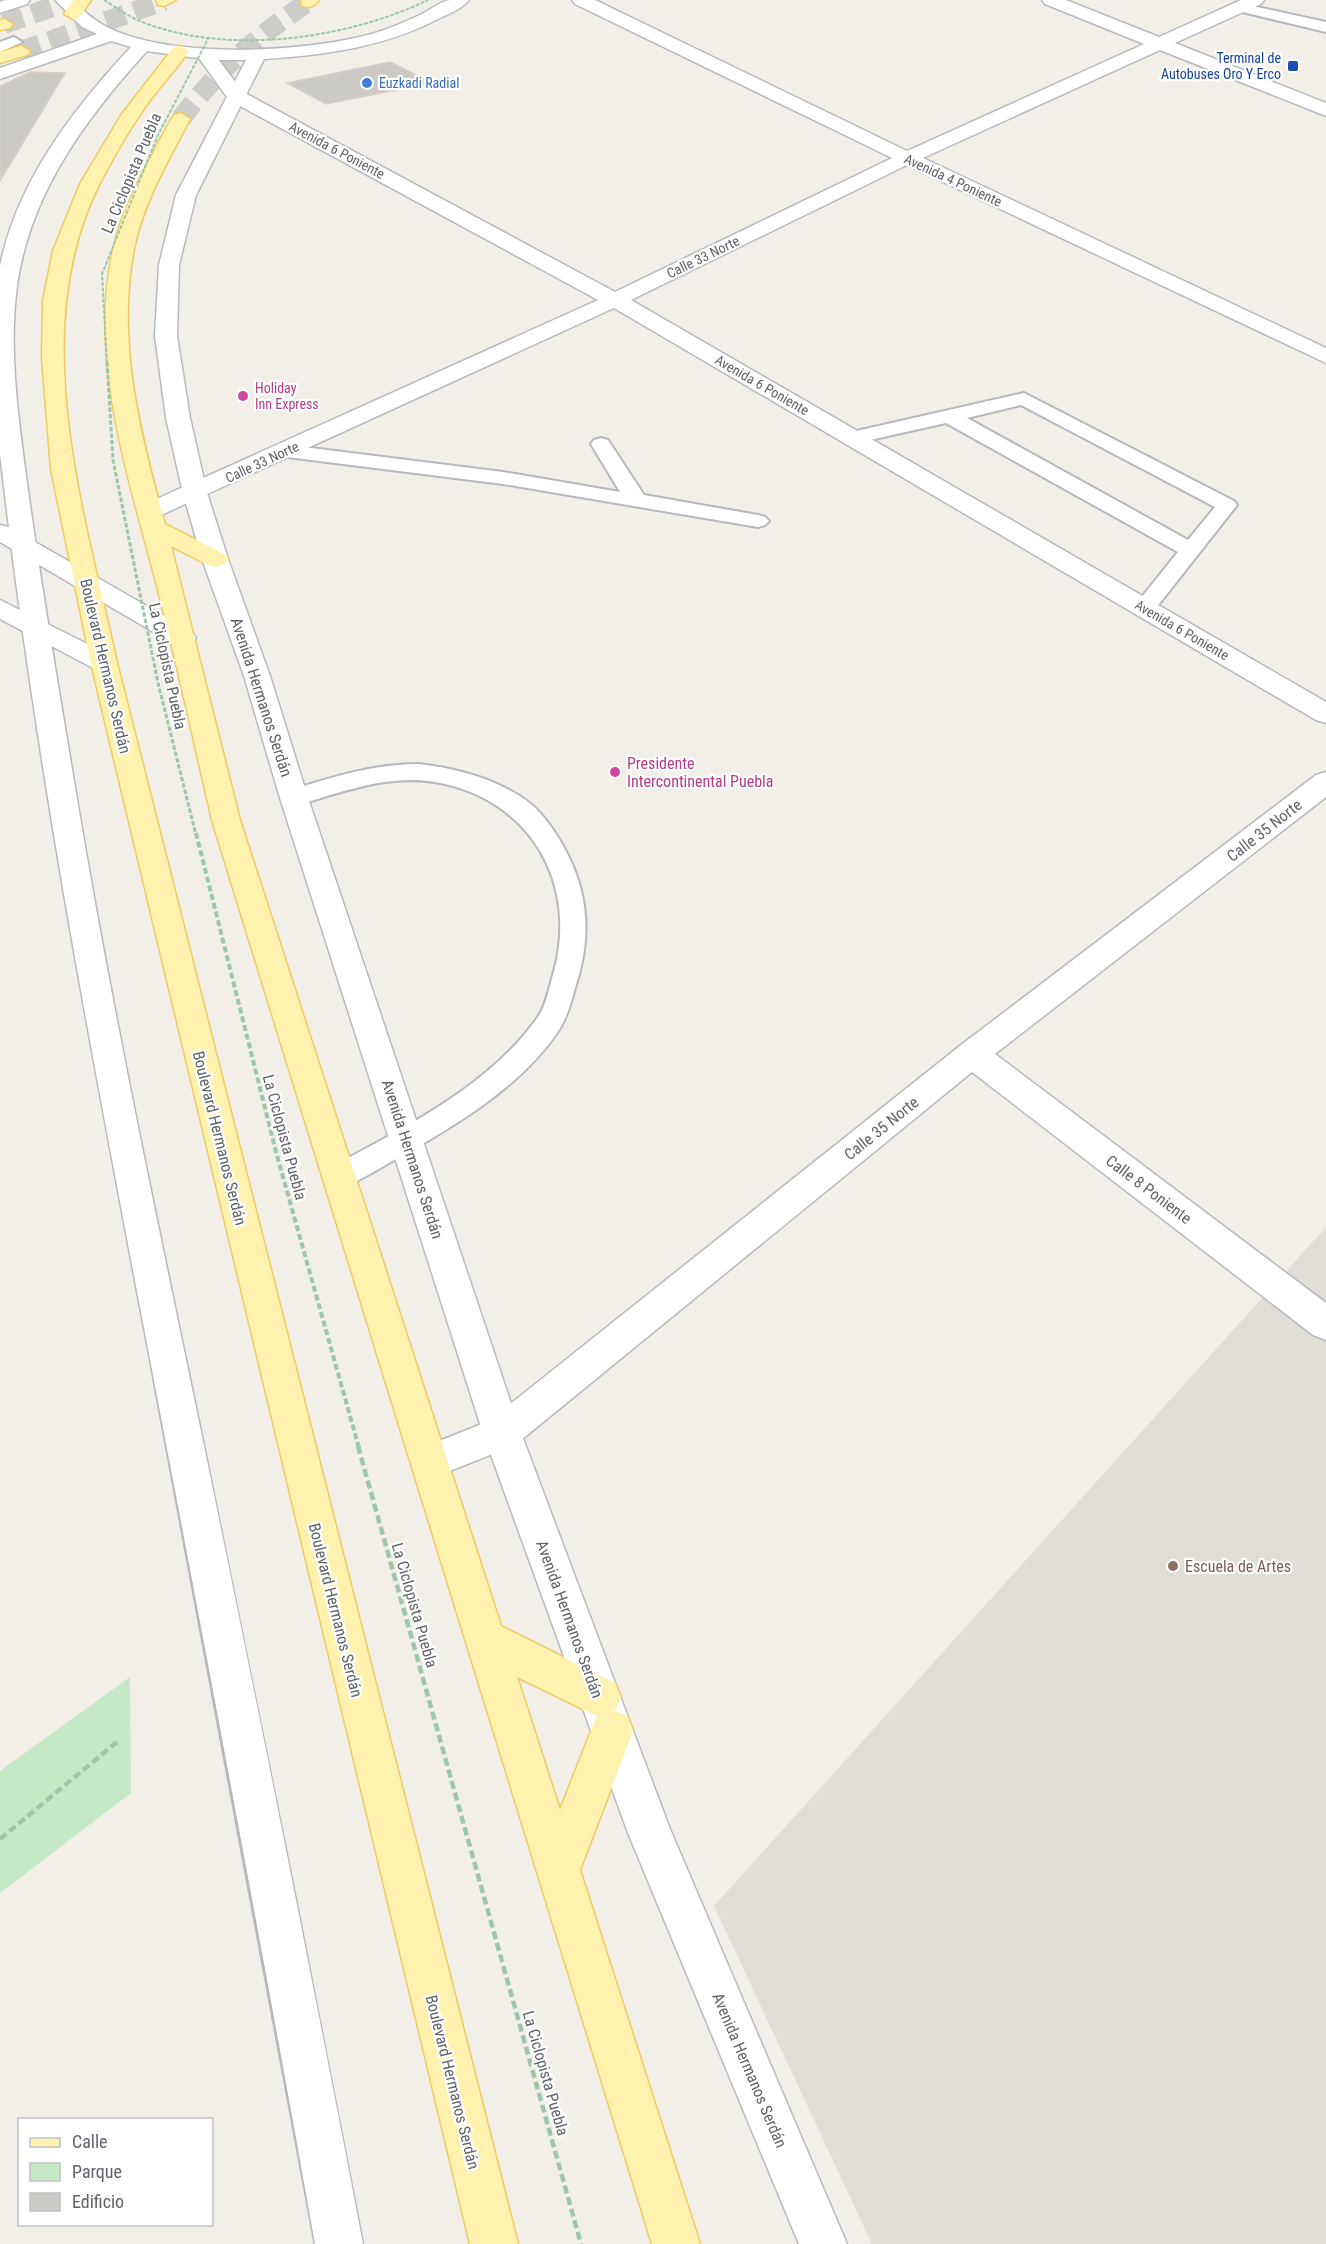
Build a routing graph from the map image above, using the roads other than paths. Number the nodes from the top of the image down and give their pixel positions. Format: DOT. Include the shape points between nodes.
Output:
graph roads {
  1 [pos="21,0"];
  2 [pos="460,0"];
  3 [pos="581,0"];
  4 [pos="1051,0"];
  5 [pos="1247,4"];
  6 [pos="73,5"];
  7 [pos="1326,27"];
  8 [pos="6,33"];
  9 [pos="111,35"];
  10 [pos="1158,42"];
  11 [pos="143,45"];
  12 [pos="198,47"];
  13 [pos="257,55"];
  14 [pos="0,58"];
  15 [pos="0,74"];
  16 [pos="236,96"];
  17 [pos="1326,110"];
  18 [pos="181,119"];
  19 [pos="907,158"];
  20 [pos="615,300"];
  21 [pos="1326,356"];
  22 [pos="3,399"];
  23 [pos="949,416"];
  24 [pos="852,438"];
  25 [pos="602,444"];
  26 [pos="287,451"];
  27 [pos="195,493"];
  28 [pos="636,500"];
  29 [pos="152,519"];
  30 [pos="758,520"];
  31 [pos="0,532"];
  32 [pos="23,543"];
  33 [pos="1191,550"];
  34 [pos="214,559"];
  35 [pos="85,579"];
  36 [pos="0,608"];
  37 [pos="1144,608"];
  38 [pos="34,626"];
  39 [pos="183,638"];
  40 [pos="104,663"];
  41 [pos="1326,714"];
  42 [pos="1326,782"];
  43 [pos="294,798"];
  44 [pos="972,1054"];
  45 [pos="407,1139"];
  46 [pos="340,1176"];
  47 [pos="1326,1324"];
  48 [pos="502,1433"];
  49 [pos="430,1462"];
  50 [pos="484,1639"];
  51 [pos="606,1714"];
  52 [pos="558,1870"];
  53 [pos="339,2244"];
  54 [pos="494,2244"];
  55 [pos="676,2244"];
  56 [pos="823,2244"];
  1 -- 8 [label="street"];
  2 -- 13 [label="street" via="425,21 377,38 320,50"];
  3 -- 19 [label="street, Avenida 4 Poniente"];
  4 -- 10 [label="street"];
  5 -- 7 [label="lane"];
  5 -- 10 [label="street, Calle 33 Norte"];
  6 -- 9 [label="street"];
  8 -- 14 [label="main road"];
  9 -- 11 [label="street"];
  9 -- 15 [label="street"];
  10 -- 17 [label="street"];
  10 -- 19 [label="street, Calle 33 Norte"];
  11 -- 12 [label="street"];
  11 -- 22 [label="street" via="87,108 47,169 19,228 6,286"];
  12 -- 13 [label="street"];
  12 -- 16 [label="street, Avenida 6 Poniente"];
  12 -- 35 [label="main road, Boulevard Hermanos Serdán" via="131,114 90,184 61,261 54,301 53,358 63,469"];
  13 -- 16 [label="street, Avenida Hermanos Serdán"];
  16 -- 20 [label="street, Avenida 6 Poniente"];
  16 -- 27 [label="street, Avenida Hermanos Serdán" via="186,195 169,265 166,336 178,418"];
  18 -- 29 [label="main road" via="149,177 125,243 118,293 118,350 138,468"];
  19 -- 20 [label="street, Calle 33 Norte"];
  19 -- 21 [label="street, Avenida 4 Poniente"];
  20 -- 24 [label="street, Avenida 6 Poniente"];
  20 -- 26 [label="street, Calle 33 Norte"];
  22 -- 32 [label="street"];
  23 -- 24 [label="lane"];
  23 -- 33 [label="lane"];
  23 -- 33 [label="lane" via="1024,399 1227,505"];
  24 -- 37 [label="street, Avenida 6 Poniente"];
  25 -- 28 [label="lane"];
  26 -- 27 [label="street, Calle 33 Norte"];
  26 -- 28 [label="lane" via="503,478"];
  27 -- 29 [label="street, Calle 33 Norte"];
  27 -- 34 [label="street, Avenida Hermanos Serdán"];
  28 -- 30 [label="lane"];
  29 -- 34 [label="main road"];
  29 -- 39 [label="main road"];
  31 -- 32 [label="street"];
  32 -- 35 [label="street"];
  32 -- 38 [label="street"];
  33 -- 37 [label="lane"];
  34 -- 43 [label="street, Avenida Hermanos Serdán" via="257,676"];
  35 -- 39 [label="street"];
  35 -- 40 [label="main road, Boulevard Hermanos Serdán"];
  36 -- 38 [label="street"];
  37 -- 41 [label="street, Avenida 6 Poniente"];
  38 -- 40 [label="street"];
  38 -- 53 [label="street" via="88,957 298,2015"];
  39 -- 46 [label="main road" via="226,820"];
  40 -- 54 [label="main road, Boulevard Hermanos Serdán"];
  42 -- 44 [label="street, Calle 35 Norte"];
  43 -- 45 [label="street, Avenida Hermanos Serdán"];
  43 -- 45 [label="lane" via="390,772 435,774 492,791 533,820 565,870 575,914 572,960 549,1023 513,1066"];
  44 -- 47 [label="street, Calle 8 Poniente"];
  44 -- 48 [label="street, Calle 35 Norte"];
  45 -- 46 [label="lane"];
  45 -- 48 [label="street, Avenida Hermanos Serdán"];
  46 -- 49 [label="main road"];
  48 -- 49 [label="street, Calle 35 Norte"];
  48 -- 51 [label="street, Avenida Hermanos Serdán"];
  49 -- 50 [label="main road"];
  50 -- 51 [label="main road"];
  50 -- 52 [label="main road"];
  51 -- 52 [label="main road"];
  51 -- 56 [label="street, Avenida Hermanos Serdán" via="650,1833"];
  52 -- 55 [label="main road"];
}
